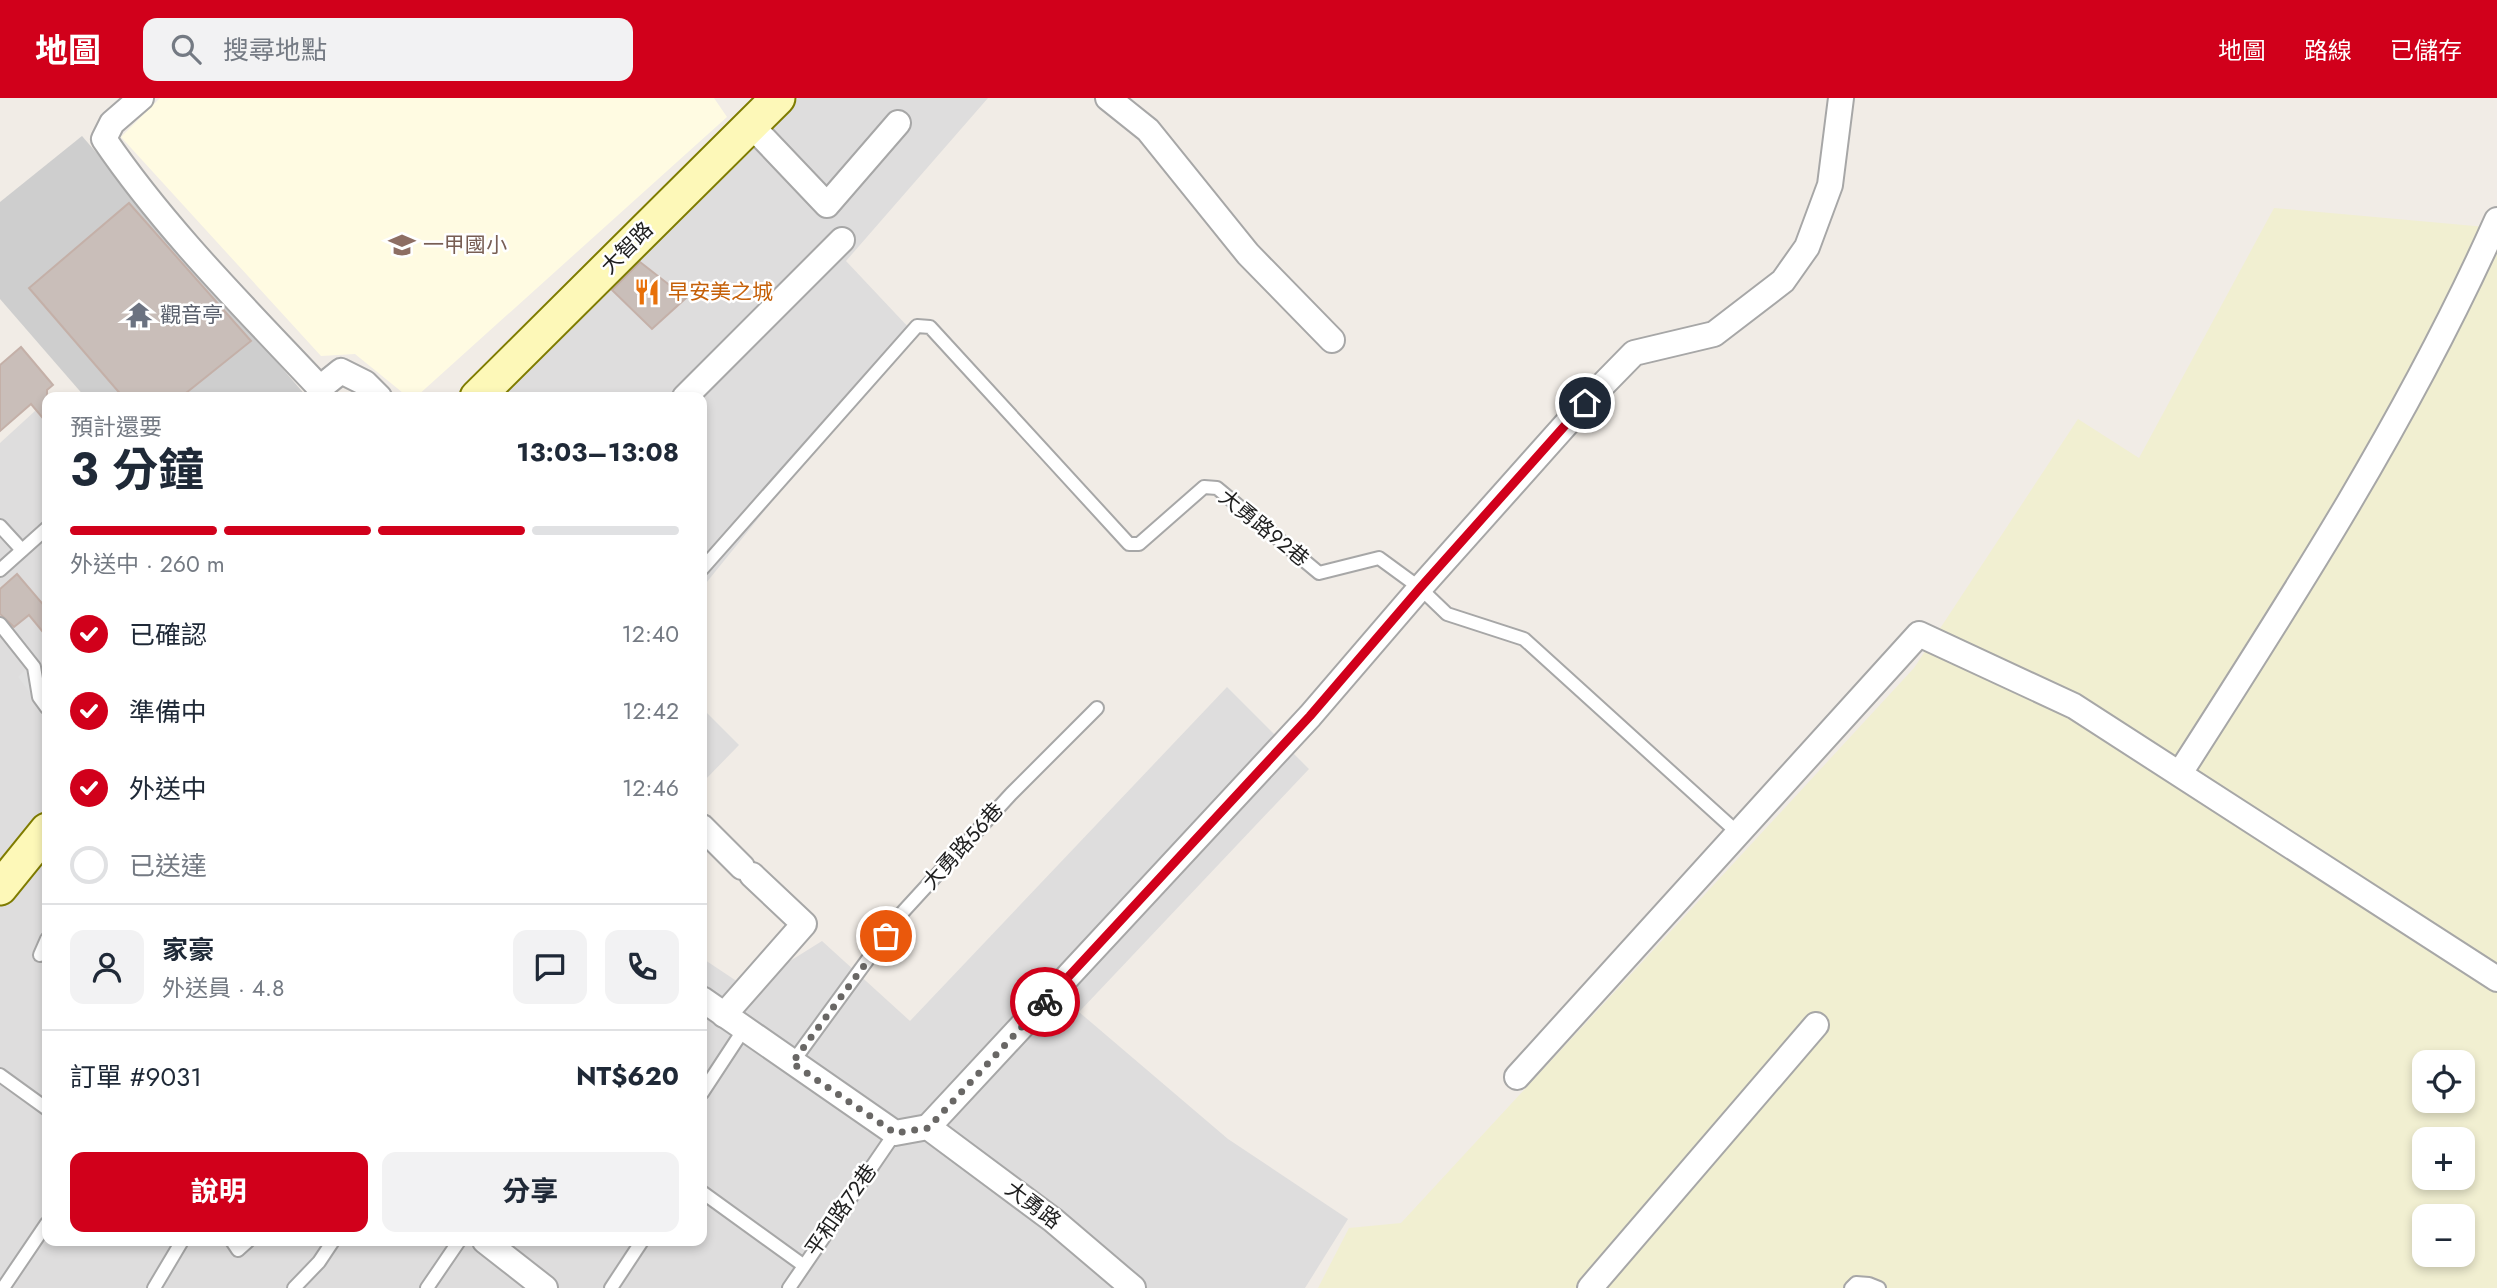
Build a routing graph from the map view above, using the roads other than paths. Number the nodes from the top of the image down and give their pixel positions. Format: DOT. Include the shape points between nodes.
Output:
graph roads {
  1 [pos="141,98"];
  2 [pos="778,98"];
  3 [pos="1108,98"];
  4 [pos="1840,98"];
  5 [pos="898,123"];
  6 [pos="751,125"];
  7 [pos="2497,220"];
  8 [pos="842,240"];
  9 [pos="1332,340"];
  10 [pos="374,392"];
  11 [pos="482,392"];
  12 [pos="690,392"];
  13 [pos="0,526"];
  14 [pos="42,532"];
  15 [pos="22,550"];
  16 [pos="707,563"];
  17 [pos="0,570"];
  18 [pos="1420,588"];
  19 [pos="0,624"];
  20 [pos="42,702"];
  21 [pos="1097,708"];
  22 [pos="2180,773"];
  23 [pos="707,832"];
  24 [pos="1738,833"];
  25 [pos="42,836"];
  26 [pos="0,888"];
  27 [pos="42,950"];
  28 [pos="40,955"];
  29 [pos="2497,979"];
  30 [pos="707,1003"];
  31 [pos="734,1022"];
  32 [pos="1816,1025"];
  33 [pos="792,1063"];
  34 [pos="0,1075"];
  35 [pos="1517,1077"];
  36 [pos="707,1082"];
  37 [pos="42,1105"];
  38 [pos="928,1128"];
  39 [pos="895,1133"];
  40 [pos="707,1196"];
  41 [pos="42,1230"];
  42 [pos="179,1246"];
  43 [pos="329,1246"];
  44 [pos="456,1246"];
  45 [pos="491,1246"];
  46 [pos="639,1246"];
  47 [pos="803,1265"];
  48 [pos="541,1287"];
  49 [pos="3,1288"];
  50 [pos="154,1288"];
  51 [pos="294,1288"];
  52 [pos="427,1288"];
  53 [pos="611,1288"];
  54 [pos="789,1288"];
  55 [pos="1133,1288"];
  56 [pos="1590,1288"];
  57 [pos="1852,1288"];
  58 [pos="1880,1288"];
  1 -- 10 [label="street" via="112,122 104,139 132,180 195,255 320,388 341,371"];
  2 -- 6 [label="street, 大智路"];
  3 -- 9 [label="street" via="1148,130 1248,254"];
  4 -- 18 [label="street" via="1830,184 1808,247 1783,281 1714,334 1634,353"];
  5 -- 6 [label="street" via="827,205"];
  6 -- 11 [label="street, 大智路"];
  7 -- 22 [label="street" via="2467,288 2385,442"];
  8 -- 12 [label="street"];
  13 -- 15 [label="lane"];
  14 -- 15 [label="lane"];
  15 -- 17 [label="lane"];
  16 -- 18 [label="lane, 大勇路92巷" via="917,326 930,327 1129,544 1139,544 1204,487 1217,488 1319,573 1379,558"];
  18 -- 24 [label="lane, 大勇路92巷" via="1447,614 1524,639"];
  18 -- 38 [label="street" via="1310,716"];
  19 -- 20 [label="lane" via="34,667"];
  21 -- 33 [label="lane, 大勇路56巷" via="1011,793 901,914"];
  22 -- 24 [label="street" via="2074,706 1919,634"];
  22 -- 29 [label="street"];
  23 -- 31 [label="street" via="804,924"];
  24 -- 35 [label="street"];
  25 -- 26 [label="street"];
  27 -- 28 [label="lane"];
  30 -- 31 [label="street"];
  31 -- 33 [label="street"];
  31 -- 36 [label="lane"];
  32 -- 56 [label="street"];
  33 -- 39 [label="street"];
  34 -- 37 [label="lane"];
  38 -- 39 [label="street"];
  38 -- 55 [label="street, 大勇路" via="1054,1220"];
  39 -- 47 [label="lane, 平和路72巷"];
  40 -- 47 [label="lane"];
  41 -- 49 [label="lane"];
  42 -- 50 [label="lane"];
  43 -- 51 [label="lane"];
  44 -- 52 [label="lane"];
  45 -- 48 [label="street"];
  46 -- 53 [label="lane"];
  47 -- 54 [label="lane, 平和路72巷"];
  57 -- 58 [label="lane" via="1856,1283"];
}
